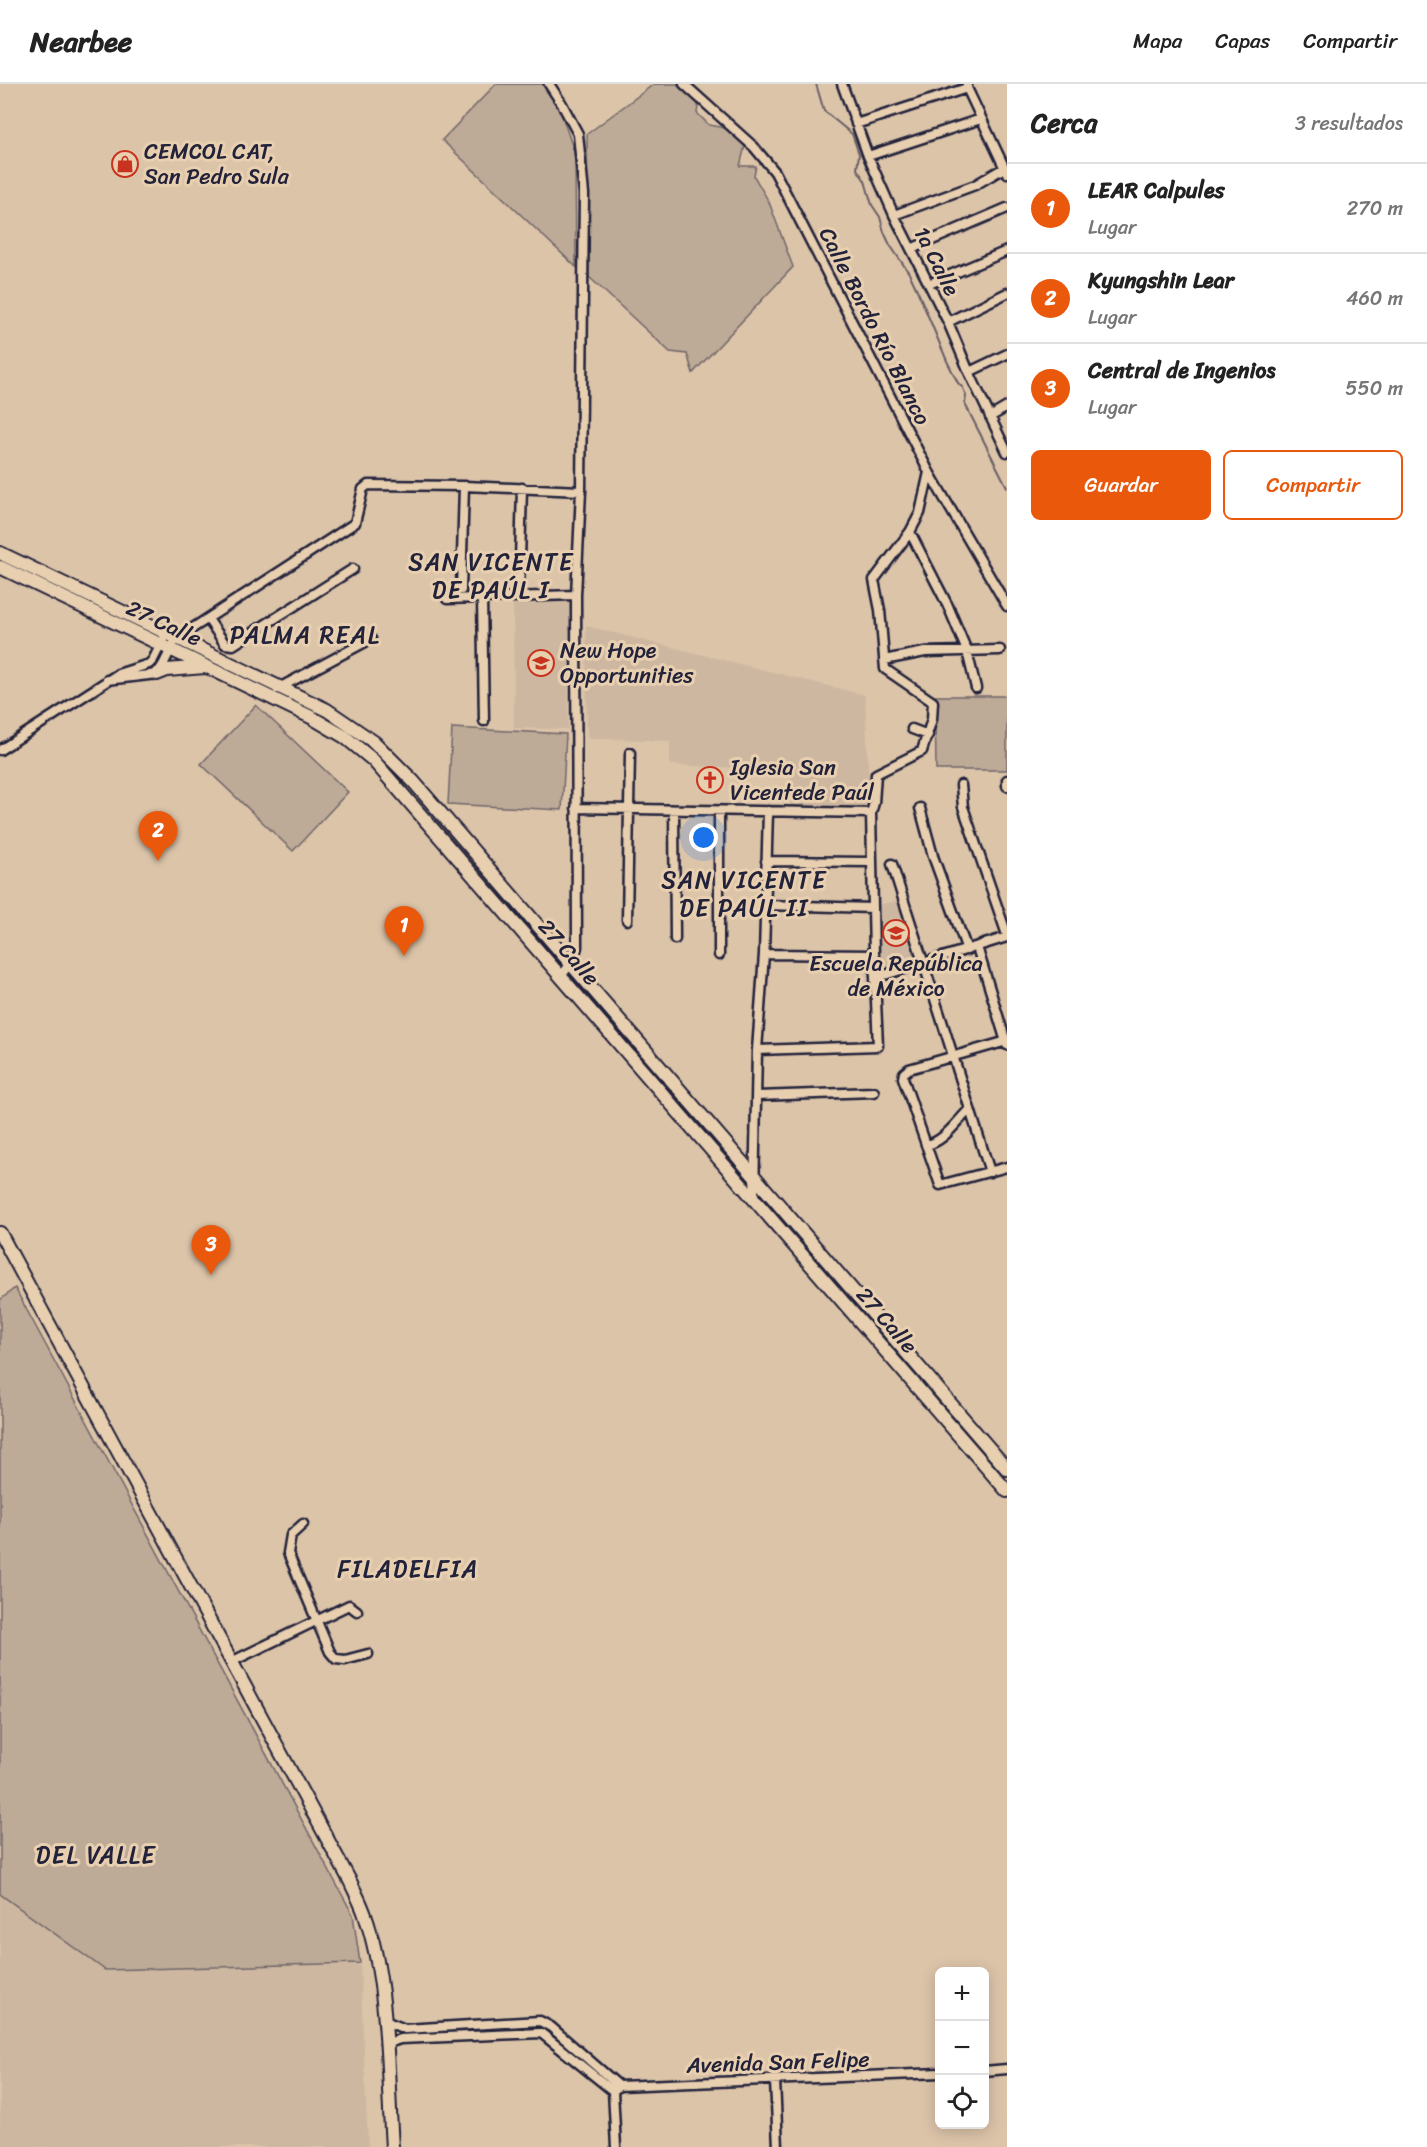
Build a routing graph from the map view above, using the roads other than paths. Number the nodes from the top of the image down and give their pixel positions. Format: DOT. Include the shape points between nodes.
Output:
graph roads {
  1 [pos="549,84"];
  2 [pos="684,84"];
  3 [pos="842,84"];
  4 [pos="967,86"];
  5 [pos="981,119"];
  6 [pos="856,124"];
  7 [pos="868,156"];
  8 [pos="1006,171"];
  9 [pos="1007,208"];
  10 [pos="894,215"];
  11 [pos="911,249"];
  12 [pos="1007,251"];
  13 [pos="929,284"];
  14 [pos="1007,293"];
  15 [pos="948,322"];
  16 [pos="1007,354"];
  17 [pos="969,372"];
  18 [pos="1007,407"];
  19 [pos="990,417"];
  20 [pos="1007,452"];
  21 [pos="929,472"];
  22 [pos="464,486"];
  23 [pos="522,488"];
  24 [pos="581,491"];
  25 [pos="910,532"];
  26 [pos="0,553"];
  27 [pos="0,567"];
  28 [pos="353,569"];
  29 [pos="461,590"];
  30 [pos="576,595"];
  31 [pos="519,597"];
  32 [pos="482,598"];
  33 [pos="447,599"];
  34 [pos="1007,606"];
  35 [pos="208,619"];
  36 [pos="371,639"];
  37 [pos="169,642"];
  38 [pos="1000,650"];
  39 [pos="967,651"];
  40 [pos="884,660"];
  41 [pos="209,667"];
  42 [pos="157,674"];
  43 [pos="107,680"];
  44 [pos="279,688"];
  45 [pos="976,688"];
  46 [pos="266,694"];
  47 [pos="484,721"];
  48 [pos="912,729"];
  49 [pos="363,734"];
  50 [pos="928,735"];
  51 [pos="350,741"];
  52 [pos="0,750"];
  53 [pos="630,753"];
  54 [pos="387,756"];
  55 [pos="377,765"];
  56 [pos="1006,780"];
  57 [pos="961,785"];
  58 [pos="1007,786"];
  59 [pos="576,808"];
  60 [pos="920,808"];
  61 [pos="630,809"];
  62 [pos="674,810"];
  63 [pos="719,811"];
  64 [pos="768,811"];
  65 [pos="871,813"];
  66 [pos="766,861"];
  67 [pos="872,862"];
  68 [pos="892,864"];
  69 [pos="765,905"];
  70 [pos="873,908"];
  71 [pos="627,920"];
  72 [pos="1007,936"];
  73 [pos="675,939"];
  74 [pos="977,947"];
  75 [pos="967,950"];
  76 [pos="764,954"];
  77 [pos="719,955"];
  78 [pos="874,955"];
  79 [pos="570,964"];
  80 [pos="925,964"];
  81 [pos="561,975"];
  82 [pos="875,978"];
  83 [pos="1007,1042"];
  84 [pos="757,1050"];
  85 [pos="953,1057"];
  86 [pos="874,1092"];
  87 [pos="757,1096"];
  88 [pos="970,1109"];
  89 [pos="926,1145"];
  90 [pos="1007,1167"];
  91 [pos="990,1172"];
  92 [pos="755,1177"];
  93 [pos="754,1198"];
  94 [pos="0,1233"];
  95 [pos="946,1398"];
  96 [pos="932,1404"];
  97 [pos="1007,1469"];
  98 [pos="1007,1491"];
  99 [pos="303,1524"];
  100 [pos="357,1611"];
  101 [pos="317,1621"];
  102 [pos="368,1654"];
  103 [pos="231,1662"];
  104 [pos="385,2021"];
  105 [pos="385,2044"];
  106 [pos="1007,2069"];
  107 [pos="989,2071"];
  108 [pos="935,2073"];
  109 [pos="775,2081"];
  110 [pos="616,2089"];
  111 [pos="392,2147"];
  112 [pos="616,2147"];
  113 [pos="778,2147"];
  1 -- 24 [label="street" via="578,134 584,194"];
  2 -- 21 [label="street, Calle Bordo Río Blanco" via="754,147 775,172"];
  3 -- 6 [label="street, 1a Calle"];
  4 -- 5 [label="street"];
  4 -- 6 [label="street"];
  5 -- 7 [label="street"];
  5 -- 8 [label="street"];
  6 -- 7 [label="street, 1a Calle"];
  7 -- 10 [label="street, 1a Calle"];
  8 -- 10 [label="street"];
  9 -- 11 [label="street"];
  10 -- 11 [label="street, 1a Calle"];
  11 -- 13 [label="street, 1a Calle"];
  12 -- 13 [label="street"];
  13 -- 15 [label="street, 1a Calle"];
  14 -- 15 [label="street"];
  15 -- 17 [label="street, 1a Calle"];
  16 -- 17 [label="street"];
  17 -- 19 [label="street, 1a Calle"];
  18 -- 19 [label="street"];
  19 -- 20 [label="street, 1a Calle"];
  21 -- 25 [label="street" via="920,513"];
  21 -- 34 [label="street, Calle Bordo Río Blanco"];
  22 -- 23 [label="street"];
  22 -- 29 [label="street"];
  22 -- 35 [label="street" via="368,485 363,489 355,523"];
  23 -- 24 [label="street"];
  23 -- 31 [label="street"];
  24 -- 30 [label="street"];
  25 -- 39 [label="street"];
  25 -- 40 [label="street" via="874,580"];
  26 -- 37 [label="street, 27 Calle"];
  27 -- 37 [label="street, 27 Calle"];
  28 -- 35 [label="street" via="233,645 225,644"];
  30 -- 31 [label="street"];
  30 -- 59 [label="street"];
  31 -- 32 [label="street"];
  32 -- 33 [label="street"];
  32 -- 47 [label="street"];
  35 -- 37 [label="street"];
  36 -- 44 [label="street"];
  37 -- 41 [label="street, 27 Calle"];
  37 -- 42 [label="street"];
  37 -- 43 [label="street" via="149,664"];
  37 -- 44 [label="street, 27 Calle" via="226,661"];
  38 -- 39 [label="street"];
  39 -- 40 [label="street" via="925,652"];
  39 -- 45 [label="street"];
  40 -- 50 [label="street" via="887,672 932,700"];
  41 -- 42 [label="street"];
  41 -- 46 [label="street, 27 Calle"];
  42 -- 43 [label="street"];
  43 -- 52 [label="street"];
  44 -- 46 [label="street"];
  44 -- 49 [label="street, 27 Calle" via="327,710"];
  46 -- 51 [label="street, 27 Calle"];
  48 -- 50 [label="street"];
  49 -- 51 [label="street"];
  49 -- 54 [label="street, 27 Calle"];
  50 -- 65 [label="street" via="922,751 876,774"];
  51 -- 55 [label="street, 27 Calle"];
  53 -- 61 [label="street"];
  54 -- 55 [label="street"];
  54 -- 79 [label="street, 27 Calle" via="465,840"];
  55 -- 81 [label="street, 27 Calle"];
  56 -- 58 [label="street"];
  57 -- 72 [label="street" via="963,807"];
  59 -- 61 [label="street"];
  59 -- 79 [label="street" via="577,948"];
  60 -- 75 [label="street"];
  61 -- 62 [label="street"];
  61 -- 71 [label="street"];
  62 -- 63 [label="street"];
  62 -- 73 [label="street"];
  63 -- 64 [label="street"];
  63 -- 77 [label="street"];
  64 -- 65 [label="street"];
  64 -- 66 [label="street"];
  65 -- 67 [label="street"];
  66 -- 67 [label="street"];
  66 -- 69 [label="street"];
  67 -- 70 [label="street"];
  68 -- 80 [label="street"];
  69 -- 70 [label="street"];
  69 -- 76 [label="street"];
  70 -- 78 [label="street"];
  72 -- 74 [label="street"];
  74 -- 75 [label="street"];
  74 -- 83 [label="street"];
  75 -- 80 [label="street"];
  76 -- 78 [label="street"];
  76 -- 84 [label="street"];
  78 -- 82 [label="street"];
  79 -- 81 [label="street"];
  79 -- 92 [label="street, 27 Calle"];
  80 -- 82 [label="street"];
  80 -- 85 [label="street"];
  81 -- 93 [label="street, 27 Calle"];
  82 -- 84 [label="street" via="878,1046"];
  83 -- 85 [label="street"];
  84 -- 87 [label="street"];
  85 -- 88 [label="street"];
  85 -- 89 [label="street" via="904,1073"];
  86 -- 87 [label="street"];
  87 -- 92 [label="street"];
  88 -- 89 [label="street" via="947,1133"];
  88 -- 91 [label="street"];
  89 -- 91 [label="street" via="940,1185"];
  90 -- 91 [label="street"];
  92 -- 93 [label="street"];
  92 -- 95 [label="street, 27 Calle"];
  93 -- 96 [label="street, 27 Calle"];
  94 -- 103 [label="street"];
  95 -- 96 [label="street"];
  95 -- 97 [label="street, 27 Calle"];
  96 -- 98 [label="street, 27 Calle"];
  99 -- 101 [label="street" via="291,1535 288,1553"];
  100 -- 101 [label="street" via="349,1605"];
  101 -- 102 [label="street" via="336,1659"];
  101 -- 103 [label="street"];
  103 -- 104 [label="street" via="350,1881 373,1946"];
  104 -- 105 [label="street"];
  104 -- 110 [label="street" via="405,2029 540,2021 551,2026"];
  105 -- 110 [label="street" via="400,2039 541,2033"];
  105 -- 111 [label="street"];
  106 -- 107 [label="street"];
  108 -- 109 [label="street, Avenida San Felipe"];
  109 -- 110 [label="street, Avenida San Felipe"];
  109 -- 113 [label="street"];
  110 -- 112 [label="street"];
}
